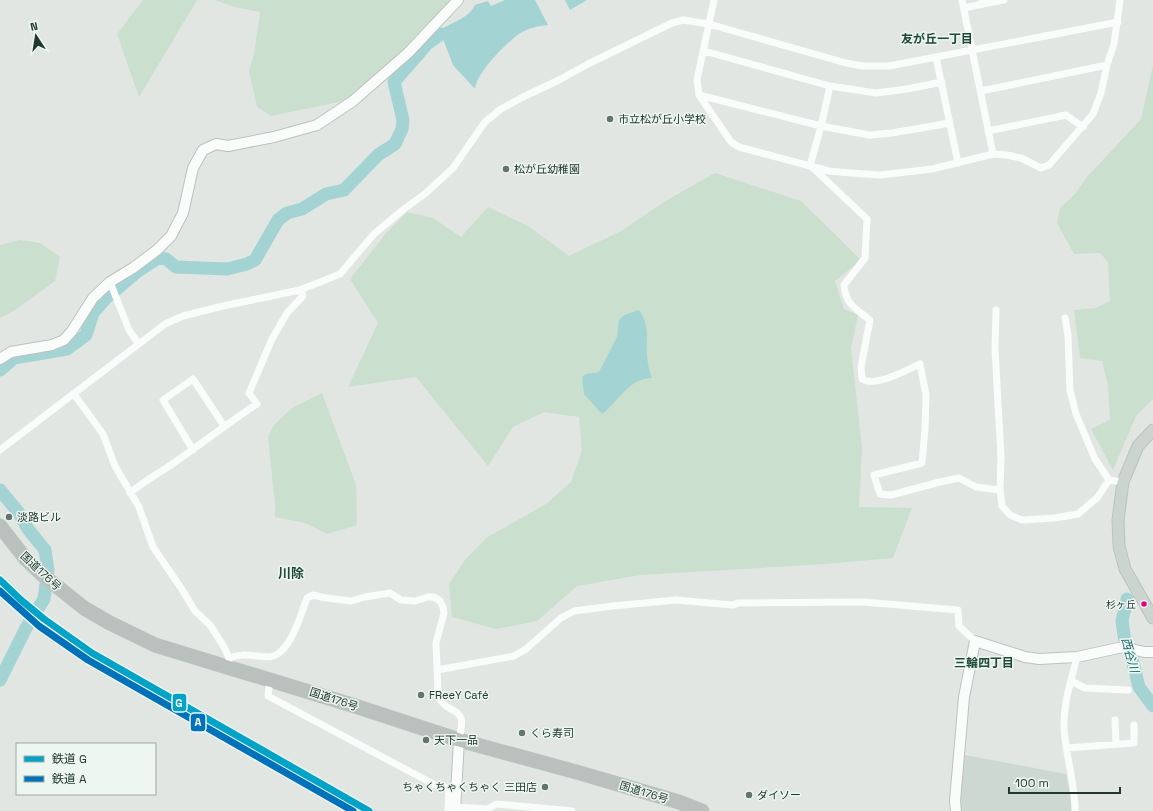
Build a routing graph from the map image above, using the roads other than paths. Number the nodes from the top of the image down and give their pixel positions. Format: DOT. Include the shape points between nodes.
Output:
graph roads {
  1 [pos="458,0"];
  2 [pos="714,0"];
  3 [pos="962,0"];
  4 [pos="1004,0"];
  5 [pos="1120,0"];
  6 [pos="983,2"];
  7 [pos="964,8"];
  8 [pos="1118,22"];
  9 [pos="709,24"];
  10 [pos="972,50"];
  11 [pos="704,51"];
  12 [pos="936,57"];
  13 [pos="1107,65"];
  14 [pos="942,82"];
  15 [pos="830,86"];
  16 [pos="980,91"];
  17 [pos="698,94"];
  18 [pos="950,123"];
  19 [pos="821,126"];
  20 [pos="1083,127"];
  21 [pos="988,131"];
  22 [pos="993,154"];
  23 [pos="958,163"];
  24 [pos="810,166"];
  25 [pos="111,285"];
  26 [pos="300,290"];
  27 [pos="996,310"];
  28 [pos="1065,318"];
  29 [pos="138,343"];
  30 [pos="0,359"];
  31 [pos="74,394"];
  32 [pos="224,426"];
  33 [pos="1153,430"];
  34 [pos="0,450"];
  35 [pos="193,450"];
  36 [pos="1109,480"];
  37 [pos="1123,482"];
  38 [pos="1000,490"];
  39 [pos="130,493"];
  40 [pos="0,526"];
  41 [pos="1153,618"];
  42 [pos="975,641"];
  43 [pos="1153,652"];
  44 [pos="1077,657"];
  45 [pos="229,663"];
  46 [pos="437,670"];
  47 [pos="270,679"];
  48 [pos="1071,680"];
  49 [pos="1128,690"];
  50 [pos="1115,720"];
  51 [pos="1134,725"];
  52 [pos="459,740"];
  53 [pos="1116,744"];
  54 [pos="1067,748"];
  55 [pos="452,788"];
  56 [pos="466,809"];
  57 [pos="452,810"];
  58 [pos="572,811"];
  59 [pos="702,811"];
  60 [pos="956,811"];
  61 [pos="1075,811"];
  1 -- 25 [label="street" via="408,53 354,101 317,125 228,146 216,144 203,150 193,168 183,213 171,236"];
  2 -- 9 [label="street"];
  3 -- 7 [label="street"];
  4 -- 6 [label="street"];
  5 -- 8 [label="street"];
  6 -- 7 [label="street"];
  7 -- 10 [label="street"];
  8 -- 10 [label="street"];
  8 -- 13 [label="street"];
  9 -- 11 [label="street"];
  9 -- 12 [label="street" via="846,64 889,66"];
  9 -- 26 [label="street" via="683,20 672,23 501,109 485,122 453,168 374,234 340,274"];
  10 -- 12 [label="street"];
  10 -- 16 [label="street"];
  11 -- 15 [label="street"];
  11 -- 17 [label="street" via="697,80"];
  12 -- 14 [label="street"];
  13 -- 16 [label="street"];
  13 -- 20 [label="street" via="1093,114"];
  14 -- 15 [label="street" via="876,93"];
  14 -- 18 [label="street"];
  15 -- 19 [label="street"];
  16 -- 21 [label="street"];
  17 -- 19 [label="street"];
  17 -- 24 [label="street" via="731,142 739,148"];
  18 -- 19 [label="street" via="869,135"];
  18 -- 23 [label="street"];
  19 -- 24 [label="street"];
  20 -- 21 [label="street" via="1066,115"];
  20 -- 22 [label="street" via="1044,168 1021,158"];
  21 -- 22 [label="street"];
  22 -- 23 [label="street"];
  23 -- 24 [label="street" via="880,175 829,171"];
  24 -- 38 [label="street" via="867,219 865,258 844,285 845,296 849,302 870,320 861,367 862,379 866,382 884,379 920,364 926,395 922,463 874,476 880,494 891,495 959,478 976,487"];
  25 -- 29 [label="street" via="129,330"];
  25 -- 30 [label="street" via="93,298 64,340 52,345 11,352"];
  26 -- 29 [label="street" via="183,316 165,324"];
  26 -- 32 [label="street" via="303,296 287,313 272,339 248,393 257,404"];
  27 -- 38 [label="street"];
  28 -- 36 [label="street" via="1070,390 1076,414 1095,459"];
  29 -- 31 [label="street"];
  31 -- 34 [label="street"];
  31 -- 39 [label="street" via="103,434 115,466"];
  32 -- 35 [label="street"];
  32 -- 35 [label="street" via="193,379 177,389 163,400"];
  33 -- 37 [label="main road" via="1138,446"];
  35 -- 39 [label="street"];
  36 -- 37 [label="street"];
  36 -- 38 [label="street" via="1097,498 1078,514 1038,520 1022,520 1010,515 1002,506"];
  37 -- 41 [label="main road" via="1118,520 1119,546 1125,569"];
  39 -- 45 [label="street" via="139,507 153,547 195,611 224,646"];
  40 -- 45 [label="highway, 国道176号" via="25,558 84,608 155,645"];
  42 -- 44 [label="street" via="1025,657"];
  42 -- 46 [label="street" via="959,626 958,610 863,602 733,605 676,600 574,611 514,656"];
  42 -- 60 [label="street" via="964,697 954,801"];
  43 -- 44 [label="street" via="1123,647"];
  44 -- 48 [label="street"];
  45 -- 46 [label="street" via="238,655 272,656 280,652 298,625 307,598 313,595 351,601 390,593 401,600 434,598 440,601 444,613 436,643"];
  45 -- 47 [label="highway, 国道176号"];
  46 -- 52 [label="street" via="440,699 444,706 458,713 461,718"];
  47 -- 52 [label="highway, 国道176号"];
  47 -- 55 [label="street" via="268,696 437,786"];
  48 -- 49 [label="street" via="1085,688"];
  48 -- 54 [label="street" via="1064,708"];
  50 -- 53 [label="street"];
  51 -- 53 [label="street" via="1134,743"];
  52 -- 55 [label="street"];
  52 -- 59 [label="highway, 国道176号" via="580,773"];
  53 -- 54 [label="street"];
  54 -- 61 [label="street" via="1075,795"];
  55 -- 57 [label="street"];
  56 -- 57 [label="street"];
  56 -- 58 [label="street" via="488,809 496,804"];
}
